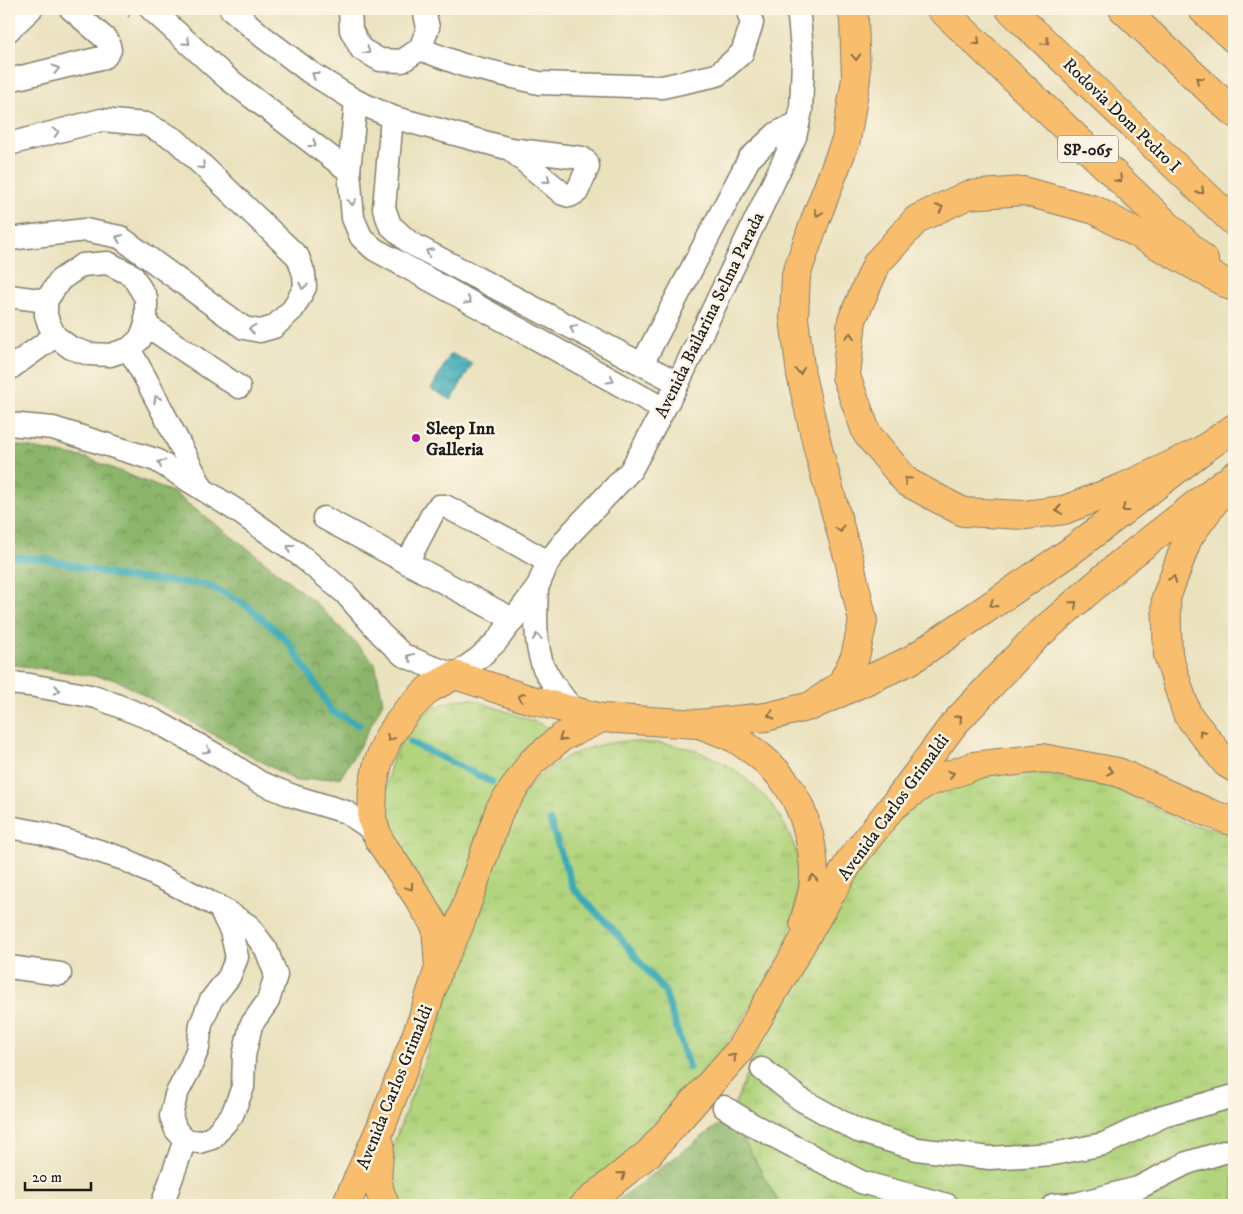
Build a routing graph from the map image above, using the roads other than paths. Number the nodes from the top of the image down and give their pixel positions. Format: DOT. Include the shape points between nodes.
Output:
graph roads {
  1 [pos="31,9"];
  2 [pos="71,9"];
  3 [pos="151,9"];
  4 [pos="231,9"];
  5 [pos="350,9"];
  6 [pos="424,9"];
  7 [pos="747,9"];
  8 [pos="796,9"];
  9 [pos="851,9"];
  10 [pos="941,9"];
  11 [pos="1010,9"];
  12 [pos="1124,9"];
  13 [pos="1202,9"];
  14 [pos="9,30"];
  15 [pos="1234,39"];
  16 [pos="420,49"];
  17 [pos="9,80"];
  18 [pos="356,101"];
  19 [pos="1234,113"];
  20 [pos="392,117"];
  21 [pos="798,123"];
  22 [pos="9,144"];
  23 [pos="510,149"];
  24 [pos="349,171"];
  25 [pos="1234,222"];
  26 [pos="9,239"];
  27 [pos="1233,287"];
  28 [pos="9,296"];
  29 [pos="46,301"];
  30 [pos="146,324"];
  31 [pos="55,336"];
  32 [pos="129,349"];
  33 [pos="642,364"];
  34 [pos="9,369"];
  35 [pos="678,383"];
  36 [pos="239,387"];
  37 [pos="664,409"];
  38 [pos="9,424"];
  39 [pos="1234,428"];
  40 [pos="1201,451"];
  41 [pos="1234,475"];
  42 [pos="203,489"];
  43 [pos="324,518"];
  44 [pos="548,562"];
  45 [pos="407,563"];
  46 [pos="537,588"];
  47 [pos="514,620"];
  48 [pos="455,674"];
  49 [pos="9,683"];
  50 [pos="811,706"];
  51 [pos="574,711"];
  52 [pos="602,718"];
  53 [pos="698,724"];
  54 [pos="1234,768"];
  55 [pos="893,806"];
  56 [pos="1234,822"];
  57 [pos="9,827"];
  58 [pos="379,840"];
  59 [pos="219,907"];
  60 [pos="793,959"];
  61 [pos="9,967"];
  62 [pos="439,968"];
  63 [pos="60,974"];
  64 [pos="762,1069"];
  65 [pos="1234,1096"];
  66 [pos="724,1106"];
  67 [pos="381,1127"];
  68 [pos="185,1140"];
  69 [pos="1234,1149"];
  70 [pos="162,1205"];
  71 [pos="346,1205"];
  72 [pos="385,1205"];
  73 [pos="584,1205"];
  74 [pos="947,1205"];
  75 [pos="1054,1205"];
  1 -- 14 [label="street"];
  17 -- 2 [label="street, one-way" via="105,57 110,50 108,41"];
  3 -- 24 [label="street, one-way" via="227,78"];
  18 -- 4 [label="street, one-way" via="311,73"];
  5 -- 16 [label="street, one-way" via="351,30 361,49 380,60 402,61"];
  6 -- 16 [label="street" via="428,28"];
  7 -- 16 [label="street" via="752,23 742,53 717,75 662,87 539,83 463,65"];
  8 -- 21 [label="street, Avenida Bailarina Selma Parada" via="803,60"];
  9 -- 50 [label="main road, one-way" via="856,79 846,140 796,275 794,318 801,375 863,621 855,657 841,685"];
  10 -- 27 [label="main road, SP-065, one-way"];
  11 -- 25 [label="main road, Rodovia Dom Pedro I / SP-065, one-way"];
  19 -- 12 [label="main road, one-way"];
  13 -- 15 [label="main road"];
  18 -- 20 [label="street"];
  18 -- 24 [label="street"];
  20 -- 23 [label="street"];
  33 -- 20 [label="street, one-way" via="410,243 390,224 384,208"];
  21 -- 33 [label="street" via="777,133 749,159"];
  21 -- 35 [label="street, Avenida Bailarina Selma Parada" via="784,161"];
  22 -- 26 [label="street, one-way" via="101,120 146,124 176,140 298,257 305,287 293,309 274,327 260,331 244,328 120,237 85,230"];
  24 -- 37 [label="street, one-way" via="353,218 361,237 374,249"];
  40 -- 27 [label="main road, one-way" via="1124,487 1064,510 1024,515 963,512 907,482 867,434 846,376 852,320 877,263 910,226 917,219 968,195 1023,191 1095,210"];
  28 -- 29 [label="street"];
  29 -- 30 [label="street" via="60,280 82,265 108,263 132,275 146,298"];
  29 -- 31 [label="street" via="46,315"];
  30 -- 32 [label="street" via="140,339"];
  30 -- 36 [label="street"];
  31 -- 32 [label="street" via="71,348 89,354 110,355"];
  31 -- 34 [label="street"];
  42 -- 32 [label="street, one-way"];
  33 -- 35 [label="street"];
  35 -- 37 [label="street, Avenida Bailarina Selma Parada"];
  37 -- 44 [label="street, Avenida Bailarina Selma Parada" via="630,470"];
  42 -- 38 [label="street, one-way" via="156,460 53,428"];
  39 -- 40 [label="main road, Avenida Carlos Grimaldi"];
  40 -- 50 [label="main road, Avenida Carlos Grimaldi, one-way" via="1071,551 911,660"];
  54 -- 41 [label="main road, one-way" via="1226,763 1187,714 1168,655 1166,598 1188,538"];
  55 -- 41 [label="main road, Avenida Carlos Grimaldi, one-way" via="953,725 1036,637 1121,563"];
  48 -- 42 [label="street, one-way" via="403,655 345,593 300,555"];
  43 -- 45 [label="street"];
  44 -- 45 [label="street" via="446,506 439,506"];
  44 -- 46 [label="street, Avenida Bailarina Selma Parada"];
  45 -- 47 [label="street"];
  46 -- 47 [label="street, Avenida Bailarina Selma Parada"];
  51 -- 46 [label="street, Avenida Bailarina Selma Parada, one-way" via="544,667 539,651"];
  47 -- 48 [label="street, Avenida Bailarina Selma Parada" via="491,648"];
  51 -- 48 [label="main road, Avenida Carlos Grimaldi, one-way" via="528,700"];
  48 -- 58 [label="main road, Avenida Carlos Grimaldi, one-way" via="429,689 406,712 388,738 373,786 372,819"];
  49 -- 58 [label="street, one-way" via="96,697 154,720 259,782 346,812"];
  50 -- 53 [label="main road, Avenida Carlos Grimaldi, one-way" via="766,717"];
  51 -- 52 [label="main road, Avenida Carlos Grimaldi"];
  52 -- 53 [label="main road, Avenida Carlos Grimaldi"];
  52 -- 62 [label="main road, Avenida Carlos Grimaldi, one-way" via="562,737 532,762 500,809 458,929"];
  60 -- 53 [label="main road, one-way" via="813,889 809,836 799,806 786,782 752,750 732,737"];
  55 -- 56 [label="main road, one-way" via="924,784 974,766 1042,758 1118,772"];
  55 -- 60 [label="main road, Avenida Carlos Grimaldi" via="851,859"];
  57 -- 59 [label="street" via="42,833 124,859"];
  58 -- 62 [label="main road, Avenida Carlos Grimaldi, one-way" via="436,927"];
  59 -- 68 [label="street" via="231,931 237,957 229,977 211,1000 201,1024 198,1048 176,1095 171,1116 176,1130"];
  59 -- 68 [label="street" via="248,925 266,949 276,975 268,1001 251,1024 244,1056 243,1087 232,1115 212,1138 199,1142"];
  73 -- 60 [label="main road, Avenida Carlos Grimaldi, one-way" via="649,1153 739,1051"];
  61 -- 63 [label="street"];
  62 -- 67 [label="main road, Avenida Carlos Grimaldi"];
  64 -- 65 [label="street" via="800,1099 858,1131 917,1149 990,1158 1053,1154 1104,1144 1163,1116"];
  66 -- 74 [label="street" via="753,1125 861,1182"];
  67 -- 71 [label="main road, Avenida Carlos Grimaldi"];
  67 -- 72 [label="main road" via="377,1177"];
  68 -- 70 [label="street"];
  69 -- 75 [label="street" via="1187,1163 1138,1188 1076,1204"];
}
